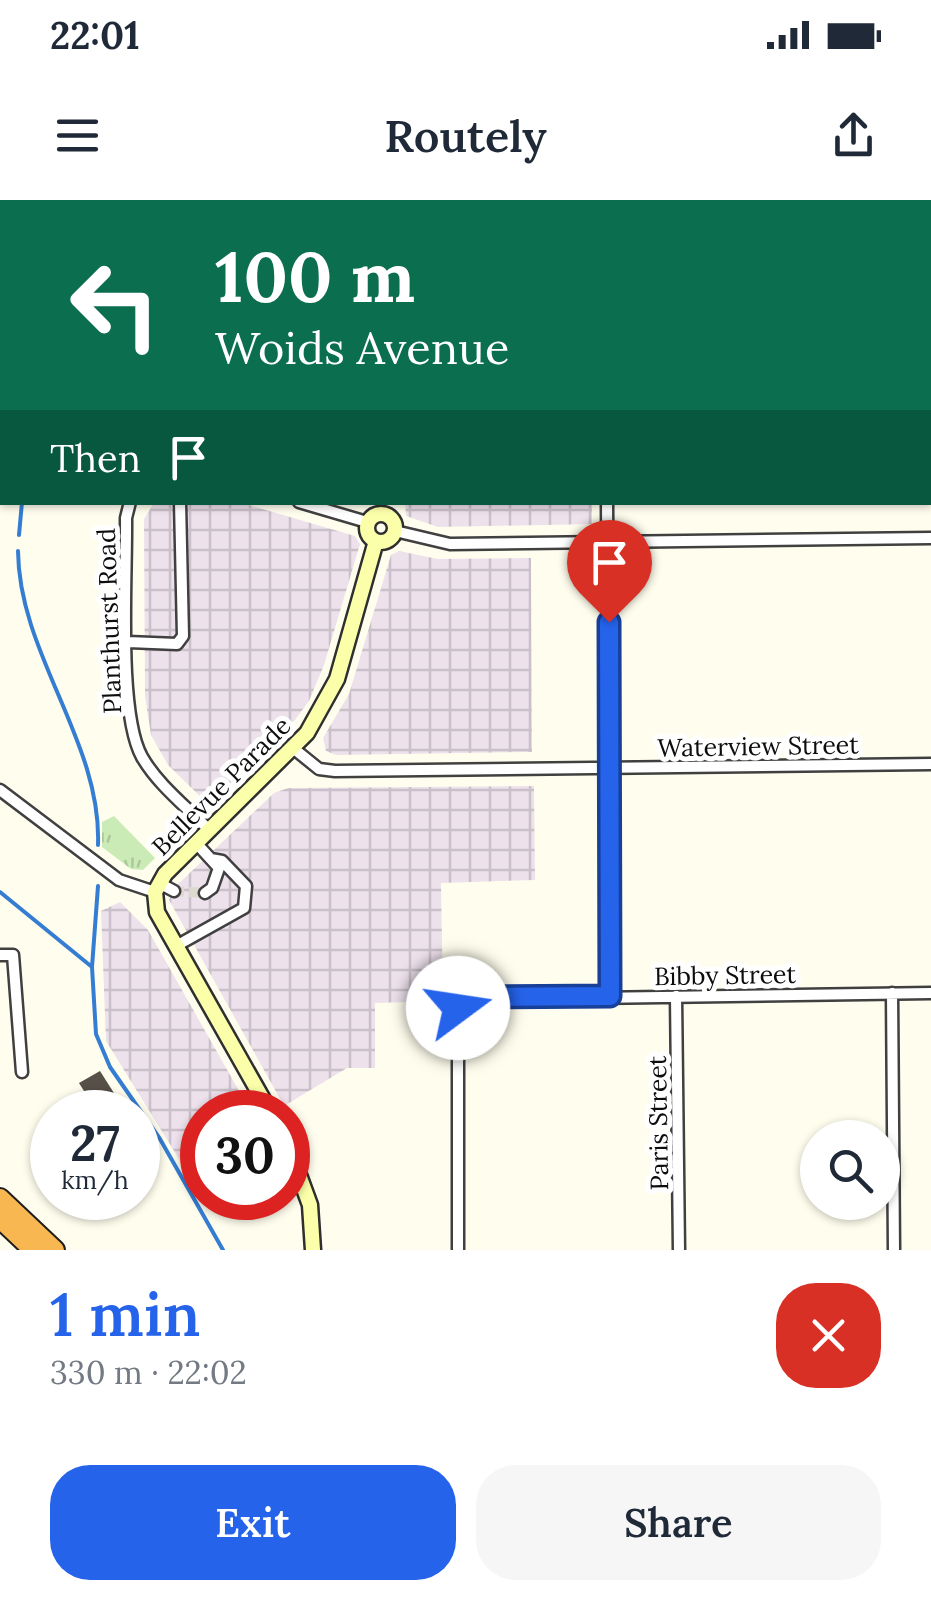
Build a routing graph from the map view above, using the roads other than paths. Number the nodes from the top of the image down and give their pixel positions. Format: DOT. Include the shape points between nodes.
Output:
graph roads {
  1 [pos="129,505"];
  2 [pos="180,505"];
  3 [pos="320,505"];
  4 [pos="394,505"];
  5 [pos="607,505"];
  6 [pos="375,513"];
  7 [pos="394,525"];
  8 [pos="931,538"];
  9 [pos="376,541"];
  10 [pos="608,542"];
  11 [pos="128,642"];
  12 [pos="294,748"];
  13 [pos="931,764"];
  14 [pos="612,768"];
  15 [pos="0,790"];
  16 [pos="210,831"];
  17 [pos="196,844"];
  18 [pos="211,859"];
  19 [pos="157,887"];
  20 [pos="174,891"];
  21 [pos="204,893"];
  22 [pos="176,946"];
  23 [pos="0,956"];
  24 [pos="931,993"];
  25 [pos="892,994"];
  26 [pos="610,996"];
  27 [pos="676,996"];
  28 [pos="22,1072"];
  29 [pos="258,1090"];
  30 [pos="0,1198"];
  31 [pos="310,1205"];
  32 [pos="0,1219"];
  33 [pos="33,1250"];
  34 [pos="55,1250"];
  35 [pos="313,1250"];
  36 [pos="458,1250"];
  37 [pos="679,1250"];
  38 [pos="894,1250"];
  1 -- 11 [label="street, Planthurst Road"];
  2 -- 11 [label="street" via="184,636 177,644"];
  3 -- 6 [label="street"];
  4 -- 7 [label="street"];
  5 -- 10 [label="street"];
  6 -- 7 [label="street"];
  6 -- 9 [label="street" via="367,533"];
  7 -- 9 [label="street" via="388,540"];
  7 -- 10 [label="street" via="450,544"];
  8 -- 10 [label="street"];
  9 -- 12 [label="street, Bellevue Parade" via="337,679"];
  10 -- 14 [label="street"];
  11 -- 16 [label="street, Planthurst Road" via="129,714 140,754"];
  12 -- 14 [label="street, Waterview Street" via="319,769 336,771"];
  12 -- 16 [label="street, Bellevue Parade"];
  13 -- 14 [label="street, Waterview Street"];
  14 -- 26 [label="street"];
  15 -- 19 [label="street" via="119,880"];
  16 -- 17 [label="street, Bellevue Parade"];
  17 -- 18 [label="street"];
  17 -- 19 [label="street, Bellevue Parade"];
  18 -- 21 [label="street" via="220,875"];
  18 -- 22 [label="street" via="222,861 246,886 244,908"];
  19 -- 20 [label="street"];
  19 -- 22 [label="street" via="157,912"];
  22 -- 29 [label="street"];
  23 -- 28 [label="street" via="13,955"];
  24 -- 25 [label="street, Bibby Street"];
  25 -- 27 [label="street, Bibby Street"];
  25 -- 38 [label="street"];
  26 -- 27 [label="street, Bibby Street"];
  26 -- 36 [label="street, Bibby Street" via="461,1002"];
  27 -- 37 [label="street, Paris Street"];
  30 -- 34 [label="highway"];
  31 -- 35 [label="street"];
  32 -- 33 [label="highway"];
}
